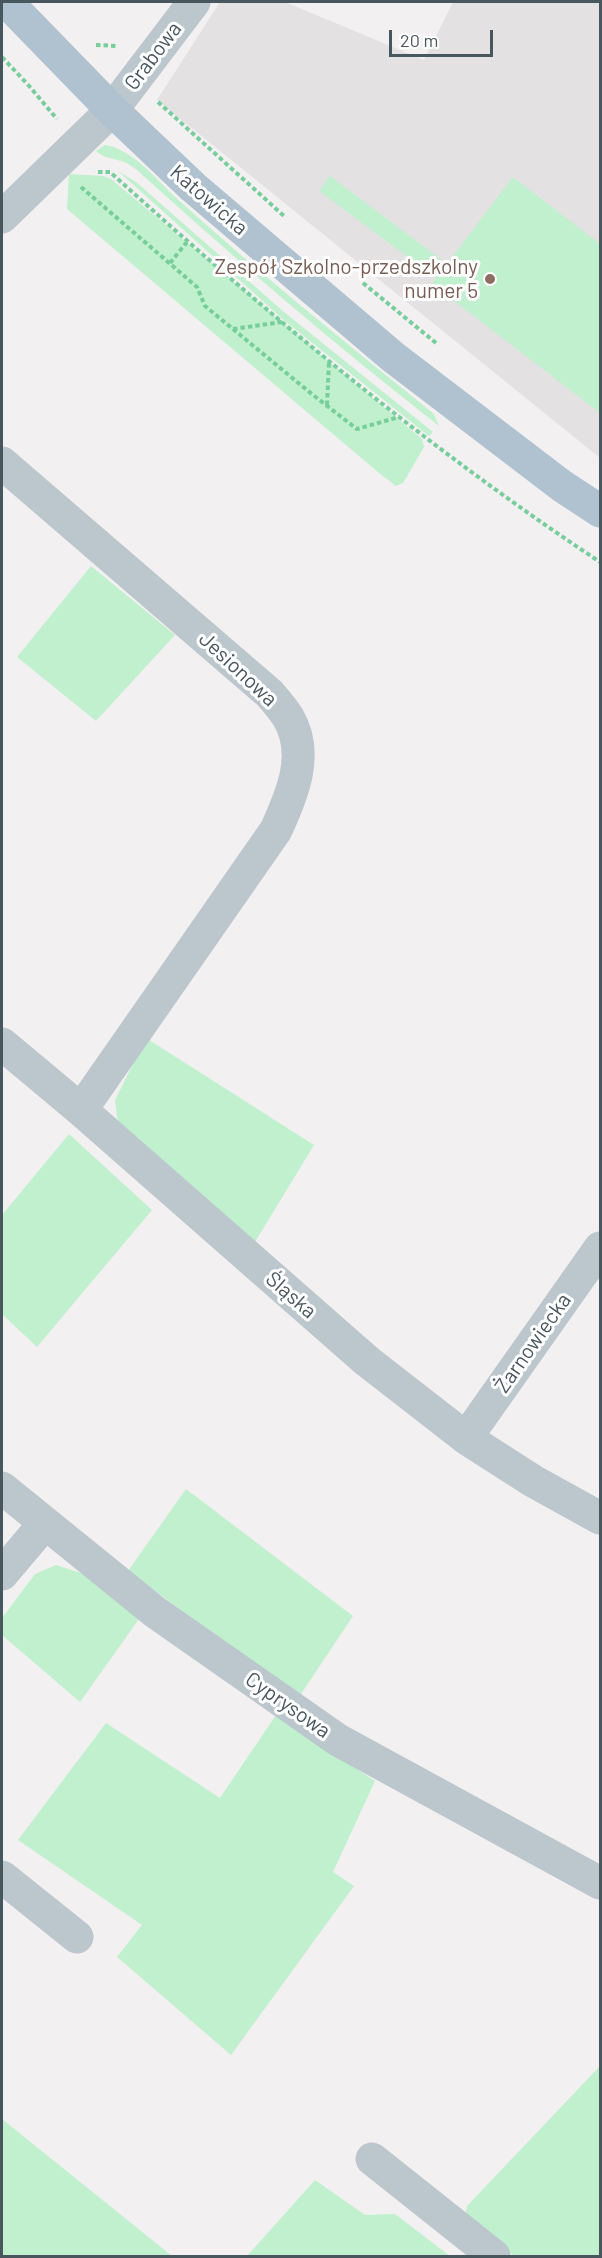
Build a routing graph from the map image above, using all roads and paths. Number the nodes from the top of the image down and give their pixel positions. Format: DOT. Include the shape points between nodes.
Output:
graph roads {
  1 [pos="7,2"];
  2 [pos="194,2"];
  3 [pos="2,57"];
  4 [pos="160,93"];
  5 [pos="112,110"];
  6 [pos="69,165"];
  7 [pos="2,216"];
  8 [pos="291,222"];
  9 [pos="187,242"];
  10 [pos="170,263"];
  11 [pos="362,282"];
  12 [pos="282,322"];
  13 [pos="233,329"];
  14 [pos="444,350"];
  15 [pos="329,362"];
  16 [pos="327,405"];
  17 [pos="399,417"];
  18 [pos="2,463"];
  19 [pos="600,511"];
  20 [pos="600,562"];
  21 [pos="2,1044"];
  22 [pos="81,1110"];
  23 [pos="600,1248"];
  24 [pos="466,1438"];
  25 [pos="2,1488"];
  26 [pos="600,1518"];
  27 [pos="45,1523"];
  28 [pos="2,1574"];
  29 [pos="2,1877"];
  30 [pos="600,1883"];
  31 [pos="77,1937"];
  32 [pos="372,2159"];
  33 [pos="494,2256"];
  1 -- 5 [label="main road, Katowicka"];
  2 -- 5 [label="street, Grabowa"];
  3 -- 6 [label="path" via="62,126 51,145"];
  4 -- 8 [label="path" via="156,100"];
  5 -- 6 [label="street"];
  5 -- 19 [label="main road, Katowicka" via="193,187 393,357"];
  6 -- 7 [label="street"];
  6 -- 9 [label="path" via="110,172"];
  6 -- 10 [label="path" via="71,178"];
  9 -- 10 [label="path"];
  9 -- 12 [label="path"];
  10 -- 13 [label="path" via="197,286 205,306"];
  11 -- 14 [label="path"];
  12 -- 13 [label="path"];
  12 -- 15 [label="path"];
  13 -- 16 [label="path"];
  15 -- 16 [label="path"];
  15 -- 17 [label="path"];
  16 -- 17 [label="path" via="357,429"];
  17 -- 20 [label="path"];
  18 -- 22 [label="street, Jesionowa" via="270,694 288,718 299,752 293,793 276,830"];
  21 -- 22 [label="street, Śląska"];
  22 -- 24 [label="street, Śląska" via="367,1361"];
  23 -- 24 [label="street, Żarnowiecka"];
  24 -- 26 [label="street, Śląska"];
  25 -- 27 [label="street, Cyprysowa"];
  27 -- 28 [label="street"];
  27 -- 30 [label="street, Cyprysowa" via="155,1612 338,1740"];
  29 -- 31 [label="street"];
  32 -- 33 [label="street"];
}
